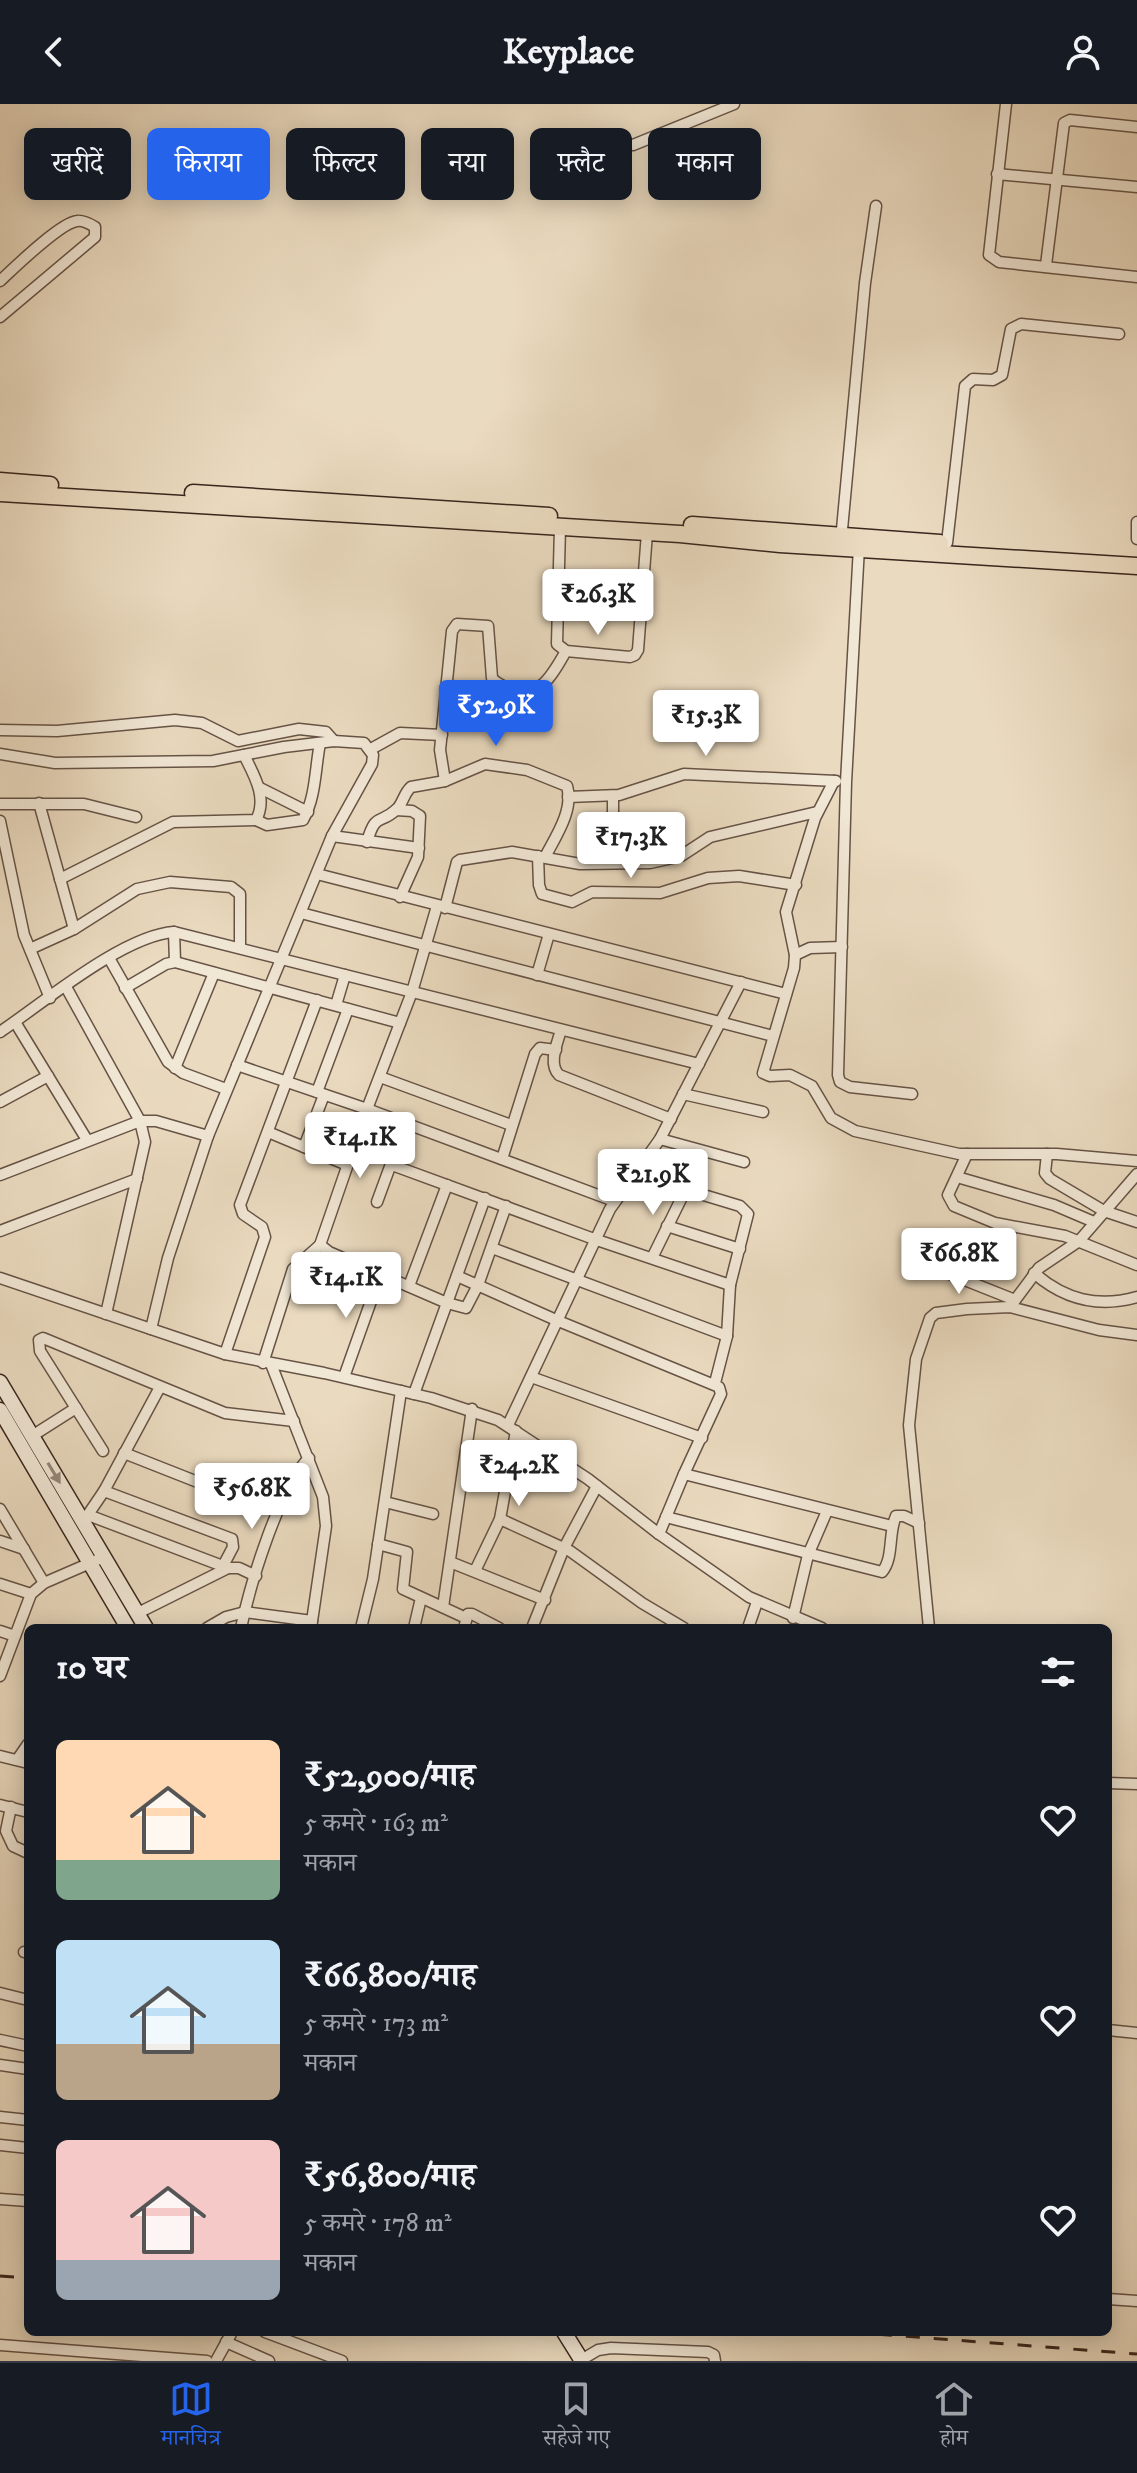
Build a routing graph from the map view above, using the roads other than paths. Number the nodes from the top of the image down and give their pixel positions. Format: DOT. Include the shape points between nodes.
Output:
graph roads {
  1 [pos="734,104"];
  2 [pos="1006,104"];
  3 [pos="1137,127"];
  4 [pos="633,145"];
  5 [pos="997,174"];
  6 [pos="1056,179"];
  7 [pos="1137,187"];
  8 [pos="876,206"];
  9 [pos="1046,265"];
  10 [pos="1137,277"];
  11 [pos="0,281"];
  12 [pos="0,317"];
  13 [pos="1119,334"];
  14 [pos="0,481"];
  15 [pos="0,493"];
  16 [pos="1137,522"];
  17 [pos="560,527"];
  18 [pos="1137,530"];
  19 [pos="647,533"];
  20 [pos="734,533"];
  21 [pos="1137,539"];
  22 [pos="841,540"];
  23 [pos="860,542"];
  24 [pos="947,543"];
  25 [pos="1137,556"];
  26 [pos="1137,566"];
  27 [pos="566,651"];
  28 [pos="0,730"];
  29 [pos="442,735"];
  30 [pos="334,741"];
  31 [pos="320,743"];
  32 [pos="371,749"];
  33 [pos="0,754"];
  34 [pos="244,755"];
  35 [pos="445,781"];
  36 [pos="834,781"];
  37 [pos="846,782"];
  38 [pos="260,788"];
  39 [pos="613,796"];
  40 [pos="568,797"];
  41 [pos="39,803"];
  42 [pos="0,804"];
  43 [pos="396,810"];
  44 [pos="308,812"];
  45 [pos="817,812"];
  46 [pos="136,817"];
  47 [pos="256,820"];
  48 [pos="0,821"];
  49 [pos="332,836"];
  50 [pos="367,842"];
  51 [pos="419,848"];
  52 [pos="541,856"];
  53 [pos="602,862"];
  54 [pos="317,874"];
  55 [pos="60,879"];
  56 [pos="796,885"];
  57 [pos="400,897"];
  58 [pos="441,907"];
  59 [pos="301,913"];
  60 [pos="74,929"];
  61 [pos="174,932"];
  62 [pos="549,934"];
  63 [pos="425,946"];
  64 [pos="842,947"];
  65 [pos="240,948"];
  66 [pos="30,949"];
  67 [pos="795,955"];
  68 [pos="109,958"];
  69 [pos="280,958"];
  70 [pos="175,962"];
  71 [pos="214,973"];
  72 [pos="345,975"];
  73 [pos="537,975"];
  74 [pos="741,982"];
  75 [pos="66,987"];
  76 [pos="267,987"];
  77 [pos="125,988"];
  78 [pos="412,992"];
  79 [pos="786,994"];
  80 [pos="50,998"];
  81 [pos="317,1000"];
  82 [pos="342,1007"];
  83 [pos="722,1021"];
  84 [pos="15,1022"];
  85 [pos="400,1023"];
  86 [pos="561,1030"];
  87 [pos="0,1032"];
  88 [pos="773,1036"];
  89 [pos="556,1050"];
  90 [pos="699,1064"];
  91 [pos="237,1065"];
  92 [pos="175,1068"];
  93 [pos="48,1076"];
  94 [pos="380,1077"];
  95 [pos="286,1082"];
  96 [pos="226,1089"];
  97 [pos="321,1093"];
  98 [pos="683,1094"];
  99 [pos="912,1094"];
  100 [pos="0,1102"];
  101 [pos="367,1109"];
  102 [pos="763,1112"];
  103 [pos="671,1119"];
  104 [pos="140,1121"];
  105 [pos="406,1123"];
  106 [pos="511,1125"];
  107 [pos="268,1132"];
  108 [pos="208,1136"];
  109 [pos="660,1139"];
  110 [pos="87,1140"];
  111 [pos="304,1147"];
  112 [pos="967,1154"];
  113 [pos="1047,1154"];
  114 [pos="502,1159"];
  115 [pos="1137,1161"];
  116 [pos="744,1162"];
  117 [pos="347,1165"];
  118 [pos="392,1165"];
  119 [pos="634,1174"];
  120 [pos="0,1175"];
  121 [pos="1136,1176"];
  122 [pos="957,1177"];
  123 [pos="137,1179"];
  124 [pos="447,1185"];
  125 [pos="685,1191"];
  126 [pos="485,1198"];
  127 [pos="614,1201"];
  128 [pos="377,1202"];
  129 [pos="506,1206"];
  130 [pos="1104,1211"];
  131 [pos="1094,1222"];
  132 [pos="1137,1222"];
  133 [pos="667,1226"];
  134 [pos="0,1231"];
  135 [pos="594,1239"];
  136 [pos="1079,1241"];
  137 [pos="320,1245"];
  138 [pos="492,1248"];
  139 [pos="740,1249"];
  140 [pos="652,1258"];
  141 [pos="917,1261"];
  142 [pos="1137,1265"];
  143 [pos="381,1273"];
  144 [pos="1034,1273"];
  145 [pos="457,1276"];
  146 [pos="0,1278"];
  147 [pos="576,1278"];
  148 [pos="478,1285"];
  149 [pos="730,1285"];
  150 [pos="409,1286"];
  151 [pos="1137,1297"];
  152 [pos="447,1303"];
  153 [pos="1012,1304"];
  154 [pos="106,1314"];
  155 [pos="556,1320"];
  156 [pos="151,1329"];
  157 [pos="1137,1335"];
  158 [pos="727,1336"];
  159 [pos="225,1354"];
  160 [pos="267,1363"];
  161 [pos="344,1377"];
  162 [pos="531,1377"];
  163 [pos="0,1382"];
  164 [pos="715,1383"];
  165 [pos="160,1387"];
  166 [pos="401,1391"];
  167 [pos="414,1394"];
  168 [pos="76,1408"];
  169 [pos="472,1409"];
  170 [pos="0,1410"];
  171 [pos="294,1421"];
  172 [pos="512,1428"];
  173 [pos="32,1436"];
  174 [pos="702,1438"];
  175 [pos="103,1451"];
  176 [pos="124,1453"];
  177 [pos="309,1458"];
  178 [pos="684,1474"];
  179 [pos="597,1486"];
  180 [pos="104,1491"];
  181 [pos="385,1502"];
  182 [pos="251,1503"];
  183 [pos="0,1509"];
  184 [pos="827,1511"];
  185 [pos="433,1514"];
  186 [pos="666,1517"];
  187 [pos="86,1518"];
  188 [pos="500,1519"];
  189 [pos="919,1523"];
  190 [pos="892,1526"];
  191 [pos="659,1534"];
  192 [pos="0,1541"];
  193 [pos="378,1544"];
  194 [pos="564,1548"];
  195 [pos="24,1549"];
  196 [pos="808,1555"];
  197 [pos="104,1557"];
  198 [pos="450,1562"];
  199 [pos="89,1563"];
  200 [pos="226,1567"];
  201 [pos="475,1571"];
  202 [pos="256,1576"];
  203 [pos="44,1583"];
  204 [pos="0,1584"];
  205 [pos="31,1594"];
  206 [pos="421,1598"];
  207 [pos="545,1600"];
  208 [pos="757,1602"];
  209 [pos="443,1607"];
  210 [pos="245,1612"];
  211 [pos="138,1613"];
  212 [pos="793,1618"];
  213 [pos="465,1623"];
  214 [pos="126,1624"];
  215 [pos="144,1624"];
  216 [pos="216,1624"];
  217 [pos="242,1624"];
  218 [pos="312,1624"];
  219 [pos="362,1624"];
  220 [pos="415,1624"];
  221 [pos="491,1624"];
  222 [pos="534,1624"];
  223 [pos="676,1624"];
  224 [pos="749,1624"];
  225 [pos="810,1624"];
  226 [pos="929,1624"];
  227 [pos="0,1631"];
  228 [pos="15,1636"];
  229 [pos="0,1676"];
  230 [pos="0,1756"];
  231 [pos="22,1762"];
  232 [pos="1112,1783"];
  233 [pos="1137,1784"];
  234 [pos="5,1806"];
  235 [pos="24,1851"];
  236 [pos="0,1993"];
  237 [pos="24,1999"];
  238 [pos="1112,2030"];
  239 [pos="1137,2033"];
  240 [pos="0,2040"];
  241 [pos="24,2045"];
  242 [pos="0,2065"];
  243 [pos="24,2068"];
  244 [pos="0,2117"];
  245 [pos="24,2120"];
  246 [pos="0,2145"];
  247 [pos="24,2148"];
  248 [pos="0,2199"];
  249 [pos="24,2201"];
  250 [pos="1112,2299"];
  251 [pos="1137,2301"];
  252 [pos="276,2336"];
  253 [pos="566,2336"];
  254 [pos="229,2337"];
  255 [pos="0,2345"];
  256 [pos="581,2360"];
  257 [pos="207,2361"];
  258 [pos="216,2361"];
  259 [pos="269,2361"];
  260 [pos="342,2361"];
  261 [pos="715,2361"];
  1 -- 4 [label="street"];
  2 -- 5 [label="street"];
  3 -- 6 [label="street" via="1064,123"];
  5 -- 6 [label="street"];
  5 -- 9 [label="street" via="989,255 999,262"];
  6 -- 7 [label="street"];
  6 -- 9 [label="street"];
  8 -- 22 [label="street"];
  9 -- 10 [label="street"];
  11 -- 12 [label="street" via="71,223 95,227 95,237"];
  13 -- 24 [label="street" via="1021,324 1011,329 1002,375 973,379 965,386"];
  14 -- 20 [label="main road"];
  15 -- 17 [label="main road"];
  16 -- 18 [label="street"];
  17 -- 19 [label="main road"];
  17 -- 27 [label="street" via="557,644"];
  18 -- 21 [label="street"];
  19 -- 20 [label="main road"];
  19 -- 27 [label="street" via="635,655"];
  20 -- 22 [label="main road"];
  22 -- 23 [label="main road"];
  23 -- 24 [label="main road"];
  23 -- 26 [label="main road"];
  23 -- 37 [label="street"];
  24 -- 25 [label="main road"];
  27 -- 29 [label="street" via="548,681 519,693 492,678 488,626 457,624 452,631"];
  28 -- 30 [label="street" via="57,731 175,720 202,723 238,741 299,729 326,732"];
  29 -- 32 [label="street" via="400,733"];
  29 -- 35 [label="street"];
  30 -- 31 [label="street"];
  30 -- 32 [label="street" via="364,743"];
  31 -- 34 [label="street"];
  31 -- 44 [label="street"];
  32 -- 49 [label="street" via="372,764"];
  33 -- 34 [label="street" via="55,763 213,761"];
  34 -- 38 [label="street"];
  35 -- 40 [label="street" via="485,764 527,770 563,783"];
  35 -- 43 [label="street" via="411,787"];
  36 -- 37 [label="street"];
  36 -- 39 [label="street" via="684,774"];
  36 -- 45 [label="street"];
  37 -- 64 [label="street"];
  38 -- 44 [label="street"];
  38 -- 47 [label="street"];
  39 -- 40 [label="street"];
  39 -- 53 [label="street"];
  40 -- 52 [label="street" via="562,824"];
  41 -- 42 [label="street"];
  41 -- 46 [label="street" via="84,804"];
  41 -- 55 [label="street"];
  43 -- 50 [label="street" via="376,820"];
  43 -- 51 [label="street" via="420,816"];
  44 -- 47 [label="street" via="300,822 267,825"];
  45 -- 53 [label="street" via="710,837 673,859"];
  45 -- 56 [label="street"];
  47 -- 55 [label="street" via="173,822"];
  48 -- 66 [label="street"];
  49 -- 50 [label="street"];
  49 -- 54 [label="street"];
  50 -- 51 [label="street"];
  51 -- 57 [label="street"];
  52 -- 53 [label="street" via="580,864"];
  52 -- 56 [label="street" via="542,894 572,902 592,892 660,893 708,878 739,876"];
  52 -- 58 [label="street" via="504,852 460,860"];
  54 -- 57 [label="street"];
  54 -- 59 [label="street"];
  55 -- 60 [label="street"];
  56 -- 67 [label="street" via="786,918"];
  57 -- 58 [label="street"];
  58 -- 62 [label="street"];
  58 -- 63 [label="street"];
  59 -- 63 [label="street"];
  59 -- 69 [label="street"];
  60 -- 65 [label="street" via="137,889 170,882 231,887 240,894"];
  60 -- 66 [label="street"];
  61 -- 65 [label="street"];
  61 -- 68 [label="street"];
  61 -- 70 [label="street"];
  62 -- 73 [label="street"];
  62 -- 74 [label="street"];
  63 -- 73 [label="street"];
  63 -- 78 [label="street"];
  64 -- 67 [label="street" via="810,948"];
  64 -- 99 [label="street" via="840,1082"];
  65 -- 69 [label="street"];
  66 -- 80 [label="street"];
  67 -- 79 [label="street"];
  68 -- 75 [label="street"];
  68 -- 77 [label="street"];
  69 -- 72 [label="street"];
  69 -- 76 [label="street"];
  70 -- 71 [label="street"];
  70 -- 77 [label="street"];
  71 -- 76 [label="street"];
  71 -- 92 [label="street"];
  72 -- 78 [label="street"];
  72 -- 82 [label="street"];
  73 -- 83 [label="street"];
  74 -- 79 [label="street"];
  74 -- 83 [label="street"];
  75 -- 80 [label="street"];
  75 -- 104 [label="street"];
  76 -- 81 [label="street"];
  76 -- 91 [label="street"];
  77 -- 92 [label="street"];
  78 -- 85 [label="street"];
  78 -- 86 [label="street"];
  79 -- 88 [label="street"];
  80 -- 84 [label="street"];
  81 -- 82 [label="street"];
  81 -- 95 [label="street"];
  82 -- 85 [label="street"];
  82 -- 97 [label="street"];
  83 -- 88 [label="street"];
  83 -- 90 [label="street"];
  84 -- 87 [label="street"];
  84 -- 93 [label="street"];
  85 -- 94 [label="street"];
  86 -- 89 [label="street"];
  86 -- 90 [label="street"];
  88 -- 112 [label="street" via="763,1073 790,1075 812,1086 831,1118 855,1131"];
  89 -- 103 [label="street" via="553,1068 559,1075"];
  89 -- 106 [label="street" via="537,1050"];
  90 -- 98 [label="street"];
  91 -- 95 [label="street"];
  91 -- 96 [label="street"];
  92 -- 96 [label="street"];
  93 -- 100 [label="street"];
  93 -- 110 [label="street"];
  94 -- 101 [label="street"];
  94 -- 106 [label="street"];
  95 -- 97 [label="street"];
  95 -- 107 [label="street"];
  96 -- 108 [label="street"];
  97 -- 101 [label="street"];
  97 -- 111 [label="street"];
  98 -- 102 [label="street"];
  98 -- 103 [label="street"];
  101 -- 105 [label="street"];
  101 -- 117 [label="street"];
  103 -- 109 [label="street"];
  104 -- 108 [label="street"];
  104 -- 110 [label="street"];
  104 -- 123 [label="street" via="145,1142"];
  105 -- 114 [label="street"];
  105 -- 118 [label="street"];
  106 -- 114 [label="street"];
  107 -- 111 [label="street"];
  107 -- 159 [label="street" via="240,1210 262,1227 265,1237"];
  108 -- 156 [label="street"];
  109 -- 116 [label="street"];
  109 -- 119 [label="street"];
  110 -- 120 [label="street"];
  111 -- 117 [label="street"];
  112 -- 113 [label="street"];
  112 -- 122 [label="street"];
  113 -- 115 [label="street"];
  113 -- 130 [label="street" via="1046,1176"];
  114 -- 127 [label="street"];
  117 -- 137 [label="street"];
  118 -- 124 [label="street"];
  118 -- 128 [label="street"];
  119 -- 125 [label="street"];
  119 -- 127 [label="street"];
  121 -- 130 [label="street"];
  122 -- 131 [label="street"];
  122 -- 136 [label="street" via="948,1195 954,1206 995,1223"];
  123 -- 134 [label="street"];
  123 -- 154 [label="street"];
  124 -- 126 [label="street"];
  124 -- 150 [label="street"];
  125 -- 133 [label="street"];
  125 -- 139 [label="street" via="746,1209"];
  126 -- 129 [label="street"];
  126 -- 145 [label="street"];
  127 -- 135 [label="street"];
  129 -- 135 [label="street"];
  129 -- 138 [label="street"];
  130 -- 131 [label="street"];
  130 -- 132 [label="street"];
  131 -- 136 [label="street"];
  133 -- 139 [label="street"];
  133 -- 140 [label="street"];
  135 -- 140 [label="street"];
  135 -- 147 [label="street"];
  136 -- 142 [label="street"];
  136 -- 144 [label="street"];
  137 -- 143 [label="street"];
  137 -- 160 [label="street" via="293,1269"];
  138 -- 147 [label="street"];
  138 -- 148 [label="street"];
  139 -- 149 [label="street"];
  140 -- 149 [label="street"];
  141 -- 153 [label="street"];
  143 -- 150 [label="street"];
  143 -- 161 [label="street"];
  144 -- 151 [label="street" via="1056,1290 1088,1301 1115,1303"];
  144 -- 153 [label="street"];
  145 -- 148 [label="street"];
  145 -- 152 [label="street"];
  146 -- 154 [label="street"];
  147 -- 155 [label="street"];
  147 -- 158 [label="street"];
  148 -- 152 [label="street" via="466,1308"];
  148 -- 155 [label="street"];
  149 -- 158 [label="street"];
  150 -- 152 [label="street"];
  152 -- 167 [label="street"];
  153 -- 157 [label="street" via="1099,1330"];
  153 -- 189 [label="street" via="936,1313 926,1324 909,1415"];
  154 -- 156 [label="street"];
  155 -- 162 [label="street"];
  155 -- 164 [label="street"];
  156 -- 159 [label="street"];
  158 -- 164 [label="street"];
  159 -- 160 [label="street"];
  160 -- 161 [label="street"];
  160 -- 171 [label="street"];
  161 -- 166 [label="street"];
  162 -- 172 [label="street"];
  162 -- 174 [label="street"];
  163 -- 173 [label="main road"];
  164 -- 174 [label="street" via="721,1394"];
  165 -- 168 [label="street" via="39,1340 40,1351"];
  165 -- 171 [label="street" via="235,1415"];
  165 -- 176 [label="street"];
  166 -- 167 [label="street"];
  166 -- 181 [label="street"];
  167 -- 169 [label="street"];
  168 -- 173 [label="street"];
  168 -- 175 [label="street"];
  169 -- 172 [label="street"];
  169 -- 198 [label="street"];
  170 -- 199 [label="main road"];
  171 -- 177 [label="street"];
  172 -- 179 [label="street"];
  172 -- 188 [label="street"];
  173 -- 187 [label="main road, one-way"];
  174 -- 178 [label="street"];
  176 -- 180 [label="street"];
  176 -- 182 [label="street"];
  177 -- 202 [label="street" via="294,1474"];
  177 -- 218 [label="street" via="321,1487 326,1526"];
  178 -- 184 [label="street"];
  178 -- 186 [label="street"];
  179 -- 191 [label="street"];
  179 -- 194 [label="street"];
  180 -- 187 [label="street"];
  180 -- 200 [label="street" via="232,1539"];
  181 -- 185 [label="street"];
  181 -- 193 [label="street"];
  183 -- 195 [label="street"];
  184 -- 190 [label="street"];
  184 -- 196 [label="street"];
  186 -- 191 [label="street"];
  186 -- 196 [label="street"];
  187 -- 197 [label="main road"];
  187 -- 200 [label="street"];
  188 -- 194 [label="street"];
  188 -- 201 [label="street"];
  189 -- 190 [label="street" via="900,1515"];
  189 -- 226 [label="street"];
  190 -- 196 [label="street" via="882,1572"];
  191 -- 208 [label="street"];
  192 -- 195 [label="street"];
  193 -- 206 [label="street" via="407,1552 401,1586"];
  193 -- 219 [label="street"];
  194 -- 207 [label="street"];
  194 -- 223 [label="street"];
  195 -- 203 [label="street"];
  196 -- 212 [label="street"];
  197 -- 199 [label="street"];
  197 -- 211 [label="main road"];
  198 -- 201 [label="street"];
  198 -- 209 [label="street"];
  199 -- 203 [label="street"];
  199 -- 214 [label="main road"];
  200 -- 202 [label="street"];
  200 -- 211 [label="street"];
  201 -- 207 [label="street"];
  202 -- 210 [label="street"];
  203 -- 205 [label="street"];
  204 -- 205 [label="street"];
  205 -- 228 [label="street"];
  206 -- 209 [label="street"];
  206 -- 220 [label="street"];
  207 -- 222 [label="street"];
  208 -- 212 [label="street"];
  208 -- 224 [label="street"];
  209 -- 213 [label="street"];
  210 -- 216 [label="street"];
  210 -- 217 [label="street"];
  210 -- 218 [label="street"];
  211 -- 215 [label="main road"];
  212 -- 225 [label="street"];
  213 -- 221 [label="street" via="472,1614"];
  227 -- 228 [label="street"];
  228 -- 229 [label="street"];
  230 -- 231 [label="street"];
  232 -- 233 [label="street"];
  234 -- 235 [label="street" via="6,1831 13,1846"];
  236 -- 237 [label="street"];
  238 -- 239 [label="street"];
  240 -- 241 [label="street"];
  242 -- 243 [label="street"];
  244 -- 245 [label="street"];
  246 -- 247 [label="street"];
  248 -- 249 [label="street"];
  250 -- 251 [label="street"];
  252 -- 260 [label="street"];
  253 -- 256 [label="main road"];
  254 -- 258 [label="street"];
  254 -- 259 [label="street"];
  255 -- 257 [label="street"];
  256 -- 261 [label="street" via="611,2348 708,2352"];
}
